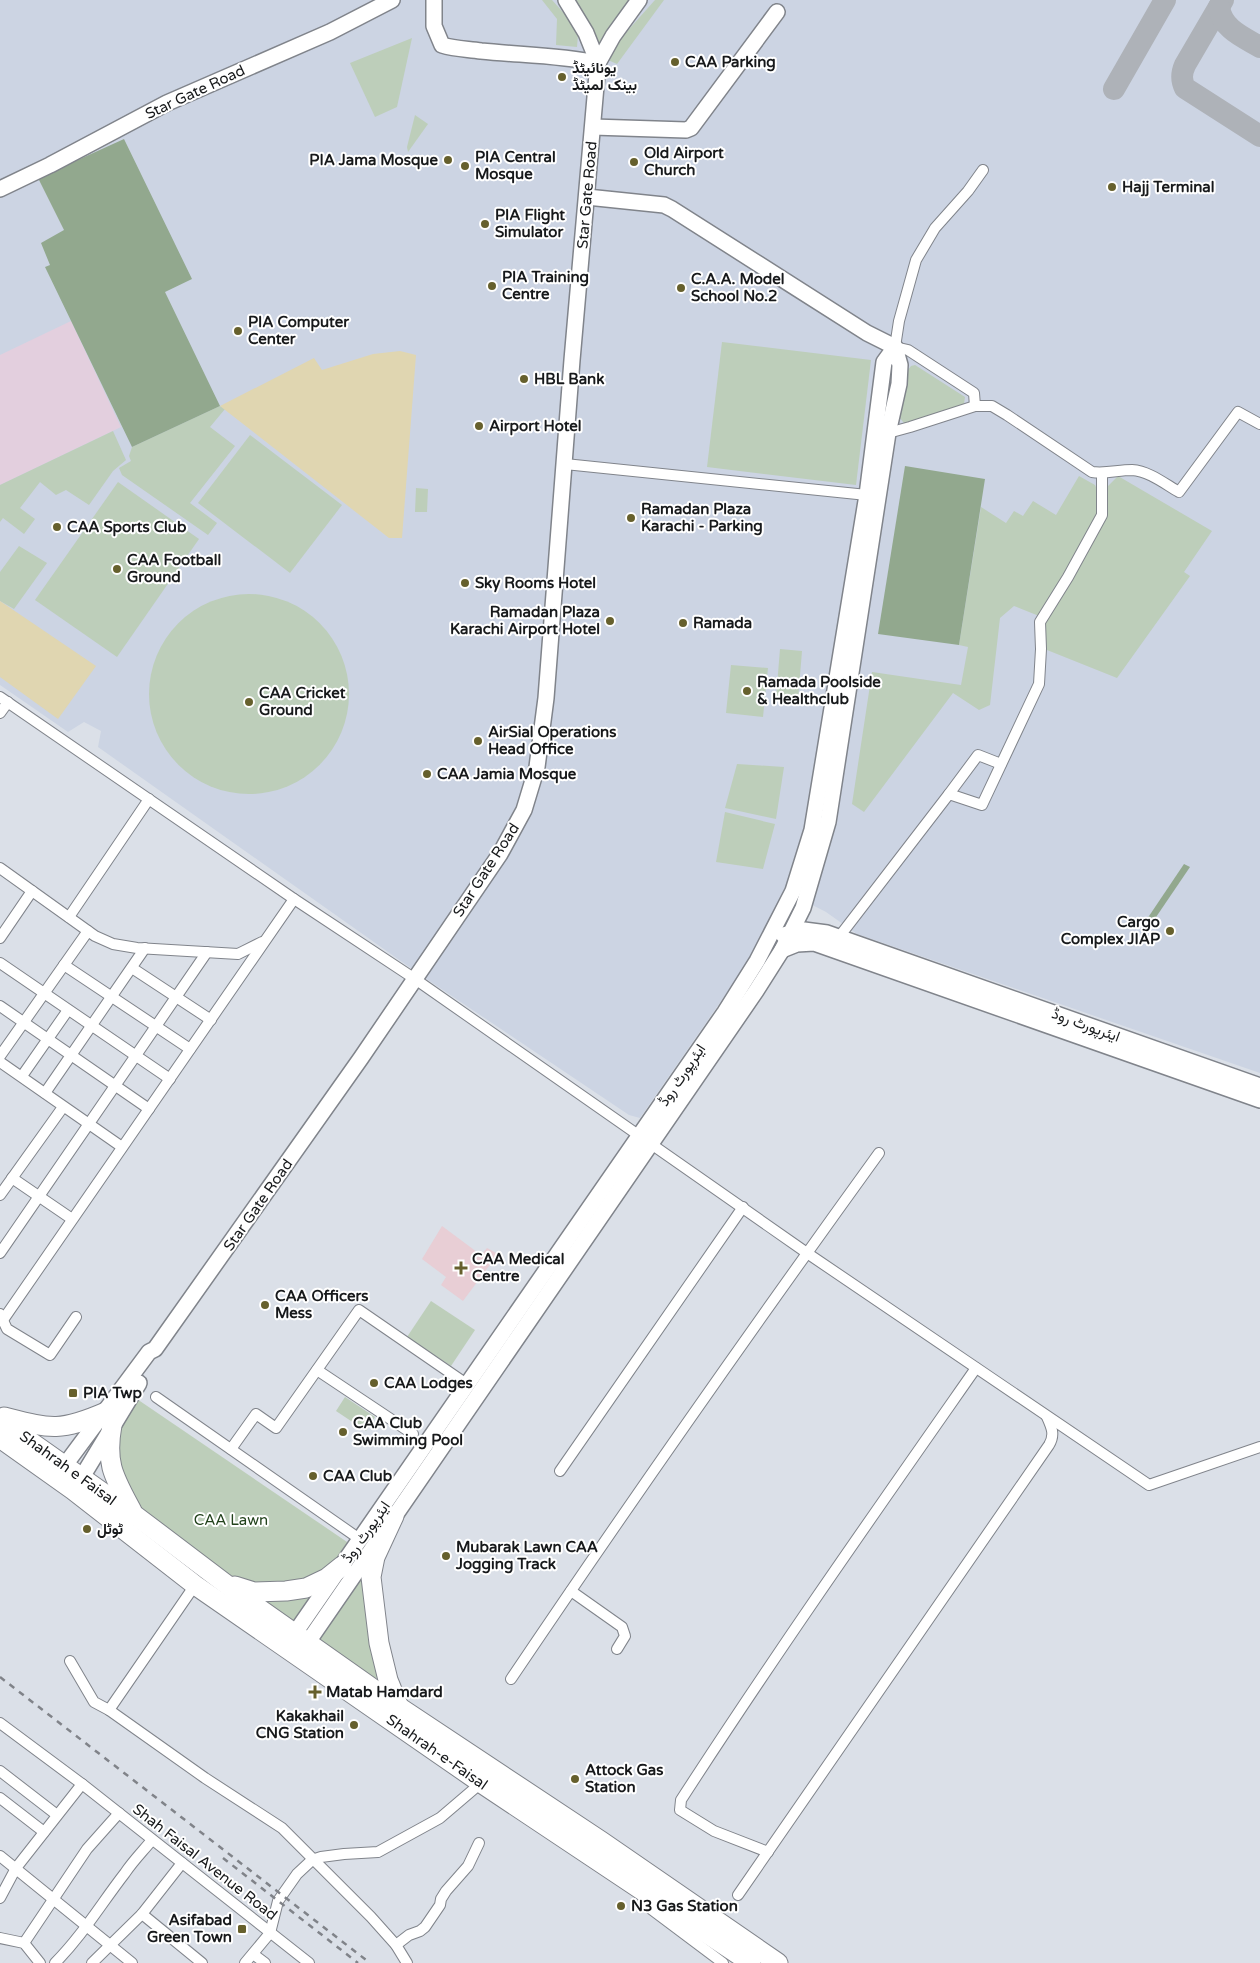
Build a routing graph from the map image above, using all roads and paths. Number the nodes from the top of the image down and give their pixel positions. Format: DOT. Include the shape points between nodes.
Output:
graph roads {
  1 [pos="392,0"];
  2 [pos="434,0"];
  3 [pos="566,0"];
  4 [pos="639,0"];
  5 [pos="777,12"];
  6 [pos="598,63"];
  7 [pos="592,127"];
  8 [pos="983,170"];
  9 [pos="0,189"];
  10 [pos="587,197"];
  11 [pos="895,347"];
  12 [pos="975,406"];
  13 [pos="1260,424"];
  14 [pos="888,433"];
  15 [pos="565,464"];
  16 [pos="1102,474"];
  17 [pos="867,495"];
  18 [pos="864,548"];
  19 [pos="4,699"];
  20 [pos="0,713"];
  21 [pos="1001,764"];
  22 [pos="949,794"];
  23 [pos="149,800"];
  24 [pos="0,868"];
  25 [pos="32,891"];
  26 [pos="799,895"];
  27 [pos="294,899"];
  28 [pos="69,917"];
  29 [pos="798,926"];
  30 [pos="88,931"];
  31 [pos="833,935"];
  32 [pos="0,938"];
  33 [pos="264,942"];
  34 [pos="814,943"];
  35 [pos="766,944"];
  36 [pos="145,948"];
  37 [pos="782,950"];
  38 [pos="207,952"];
  39 [pos="0,964"];
  40 [pos="64,965"];
  41 [pos="132,968"];
  42 [pos="415,979"];
  43 [pos="44,994"];
  44 [pos="112,997"];
  45 [pos="176,997"];
  46 [pos="0,1006"];
  47 [pos="68,1010"];
  48 [pos="211,1020"];
  49 [pos="24,1023"];
  50 [pos="92,1026"];
  51 [pos="156,1026"];
  52 [pos="48,1039"];
  53 [pos="190,1049"];
  54 [pos="0,1056"];
  55 [pos="72,1056"];
  56 [pos="136,1056"];
  57 [pos="0,1062"];
  58 [pos="22,1076"];
  59 [pos="170,1079"];
  60 [pos="115,1086"];
  61 [pos="1260,1086"];
  62 [pos="45,1094"];
  63 [pos="1260,1100"];
  64 [pos="63,1107"];
  65 [pos="148,1109"];
  66 [pos="88,1124"];
  67 [pos="646,1140"];
  68 [pos="122,1147"];
  69 [pos="879,1152"];
  70 [pos="12,1178"];
  71 [pos="0,1195"];
  72 [pos="39,1196"];
  73 [pos="743,1207"];
  74 [pos="72,1219"];
  75 [pos="807,1252"];
  76 [pos="0,1253"];
  77 [pos="1,1316"];
  78 [pos="76,1316"];
  79 [pos="976,1368"];
  80 [pos="317,1370"];
  81 [pos="468,1385"];
  82 [pos="156,1396"];
  83 [pos="0,1416"];
  84 [pos="1047,1416"];
  85 [pos="109,1418"];
  86 [pos="0,1420"];
  87 [pos="413,1434"];
  88 [pos="0,1438"];
  89 [pos="1260,1447"];
  90 [pos="231,1449"];
  91 [pos="61,1471"];
  92 [pos="560,1471"];
  93 [pos="82,1477"];
  94 [pos="136,1516"];
  95 [pos="394,1516"];
  96 [pos="360,1540"];
  97 [pos="201,1566"];
  98 [pos="342,1566"];
  99 [pos="194,1585"];
  100 [pos="571,1590"];
  101 [pos="301,1638"];
  102 [pos="617,1649"];
  103 [pos="70,1661"];
  104 [pos="511,1679"];
  105 [pos="399,1707"];
  106 [pos="109,1710"];
  107 [pos="0,1722"];
  108 [pos="0,1770"];
  109 [pos="481,1782"];
  110 [pos="82,1784"];
  111 [pos="0,1798"];
  112 [pos="119,1813"];
  113 [pos="57,1816"];
  114 [pos="44,1832"];
  115 [pos="152,1840"];
  116 [pos="480,1843"];
  117 [pos="768,1852"];
  118 [pos="0,1856"];
  119 [pos="312,1860"];
  120 [pos="182,1863"];
  121 [pos="16,1868"];
  122 [pos="738,1895"];
  123 [pos="0,1898"];
  124 [pos="53,1898"];
  125 [pos="643,1904"];
  126 [pos="142,1914"];
  127 [pos="87,1926"];
  128 [pos="270,1933"];
  129 [pos="0,1938"];
  130 [pos="24,1943"];
  131 [pos="396,1945"];
  132 [pos="111,1946"];
  133 [pos="253,1954"];
  134 [pos="777,1961"];
  135 [pos="38,1962"];
  136 [pos="55,1963"];
  137 [pos="92,1963"];
  138 [pos="132,1963"];
  139 [pos="202,1963"];
  140 [pos="245,1963"];
  141 [pos="265,1963"];
  142 [pos="309,1963"];
  143 [pos="406,1963"];
  144 [pos="723,1963"];
  145 [pos="752,1963"];
  1 -- 9 [label="main road, Star Gate Road" via="330,32 167,103"];
  2 -- 6 [label="main road" via="437,35 454,40 577,52"];
  3 -- 6 [label="main road" via="586,33"];
  4 -- 6 [label="main road"];
  5 -- 7 [label="main road" via="691,128"];
  6 -- 7 [label="main road, Star Gate Road"];
  7 -- 10 [label="main road, Star Gate Road"];
  8 -- 11 [label="street" via="935,228 916,260"];
  10 -- 11 [label="main road" via="664,205 866,333"];
  10 -- 15 [label="main road, Star Gate Road"];
  11 -- 12 [label="street" via="908,350 974,393"];
  11 -- 14 [label="main road" via="900,365 899,384"];
  11 -- 17 [label="main road" via="884,362"];
  12 -- 14 [label="street"];
  12 -- 16 [label="street" via="992,406 1092,472"];
  13 -- 16 [label="street" via="1238,412 1179,492 1144,472 1131,470"];
  14 -- 18 [label="main road"];
  15 -- 17 [label="street"];
  15 -- 42 [label="main road, Star Gate Road" via="546,698 536,767 524,810 500,854"];
  16 -- 21 [label="street" via="1102,515 1040,622 1039,684"];
  17 -- 18 [label="main road"];
  18 -- 26 [label="main road" via="848,647 828,822"];
  19 -- 20 [label="street"];
  19 -- 23 [label="street"];
  21 -- 22 [label="street" via="978,755"];
  21 -- 22 [label="street" via="982,805"];
  22 -- 31 [label="street"];
  23 -- 27 [label="street"];
  23 -- 28 [label="street"];
  24 -- 25 [label="street"];
  25 -- 28 [label="street"];
  25 -- 32 [label="street"];
  26 -- 29 [label="main road, ایئرپورٹ روڈ"];
  26 -- 31 [label="main road" via="814,922"];
  26 -- 35 [label="main road, ایئرپورٹ روڈ"];
  27 -- 33 [label="street"];
  27 -- 42 [label="street"];
  28 -- 30 [label="street"];
  29 -- 31 [label="main road, ایئرپورٹ روڈ"];
  29 -- 34 [label="main road"];
  29 -- 35 [label="main road"];
  29 -- 37 [label="main road, ایئرپورٹ روڈ"];
  30 -- 36 [label="street" via="113,944"];
  30 -- 40 [label="street"];
  31 -- 61 [label="main road, ایئرپورٹ روڈ"];
  33 -- 38 [label="street" via="238,954"];
  33 -- 48 [label="street"];
  34 -- 37 [label="main road" via="797,944"];
  34 -- 63 [label="main road, ایئرپورٹ روڈ"];
  35 -- 67 [label="main road, ایئرپورٹ روڈ"];
  36 -- 38 [label="street"];
  36 -- 41 [label="street"];
  37 -- 67 [label="main road, ایئرپورٹ روڈ" via="756,991"];
  38 -- 45 [label="street"];
  39 -- 43 [label="street"];
  40 -- 43 [label="street"];
  40 -- 44 [label="street"];
  41 -- 44 [label="street"];
  41 -- 45 [label="street"];
  42 -- 67 [label="street"];
  42 -- 85 [label="main road, Star Gate Road" via="234,1239 155,1349 149,1352"];
  43 -- 47 [label="street"];
  43 -- 49 [label="street"];
  44 -- 50 [label="street"];
  44 -- 51 [label="street"];
  45 -- 48 [label="street"];
  45 -- 51 [label="street"];
  46 -- 49 [label="street"];
  47 -- 50 [label="street"];
  47 -- 52 [label="street"];
  48 -- 53 [label="street"];
  49 -- 52 [label="street"];
  49 -- 54 [label="street"];
  50 -- 55 [label="street"];
  50 -- 56 [label="street"];
  51 -- 53 [label="street"];
  51 -- 56 [label="street"];
  52 -- 55 [label="street"];
  52 -- 58 [label="street"];
  53 -- 59 [label="street"];
  55 -- 60 [label="street"];
  55 -- 62 [label="street"];
  56 -- 59 [label="street"];
  56 -- 60 [label="street"];
  57 -- 58 [label="street"];
  58 -- 62 [label="street"];
  59 -- 65 [label="street"];
  60 -- 65 [label="street"];
  60 -- 66 [label="street"];
  62 -- 64 [label="street"];
  64 -- 66 [label="street"];
  64 -- 70 [label="street"];
  65 -- 68 [label="street"];
  66 -- 68 [label="street"];
  66 -- 72 [label="street"];
  67 -- 73 [label="street"];
  67 -- 81 [label="main road, ایئرپورٹ روڈ"];
  67 -- 95 [label="main road, ایئرپورٹ روڈ"];
  68 -- 74 [label="street"];
  69 -- 75 [label="street"];
  70 -- 71 [label="street"];
  70 -- 72 [label="street"];
  72 -- 74 [label="street"];
  72 -- 76 [label="street"];
  73 -- 75 [label="street"];
  73 -- 92 [label="street"];
  74 -- 77 [label="street"];
  75 -- 79 [label="street"];
  75 -- 100 [label="street"];
  77 -- 78 [label="street" via="7,1329 50,1355"];
  79 -- 84 [label="street"];
  79 -- 117 [label="street" via="739,1710 681,1800 680,1810 714,1831"];
  80 -- 81 [label="street" via="358,1310"];
  80 -- 87 [label="street"];
  80 -- 90 [label="street" via="276,1428 256,1414"];
  81 -- 96 [label="main road, ایئرپورٹ روڈ"];
  82 -- 90 [label="street"];
  83 -- 85 [label="highway" via="45,1427"];
  84 -- 89 [label="street" via="1149,1485"];
  84 -- 117 [label="street" via="1053,1439"];
  85 -- 91 [label="main road, Star Gate Road"];
  85 -- 93 [label="main road, Star Gate Road"];
  85 -- 94 [label="highway" via="108,1454 111,1465 117,1484"];
  86 -- 91 [label="highway, Shahrah e Faisal"];
  88 -- 91 [label="highway, Shahrah e Faisal"];
  90 -- 96 [label="street"];
  91 -- 93 [label="highway, Shahrah e Faisal"];
  91 -- 99 [label="highway, Shahrah-e-Faisal"];
  93 -- 94 [label="highway, Shahrah e Faisal"];
  94 -- 97 [label="highway, Shahrah-e-Faisal"];
  95 -- 101 [label="main road, ایئرپورٹ روڈ"];
  95 -- 105 [label="highway" via="375,1557 371,1577 379,1643"];
  96 -- 98 [label="main road, ایئرپورٹ روڈ"];
  97 -- 98 [label="highway" via="234,1586 254,1592 306,1588"];
  97 -- 101 [label="highway, Shahrah-e-Faisal"];
  98 -- 101 [label="main road, ایئرپورٹ روڈ"];
  99 -- 106 [label="street"];
  99 -- 109 [label="highway, Shahrah-e-Faisal"];
  100 -- 102 [label="street" via="622,1627 626,1636"];
  100 -- 104 [label="street"];
  101 -- 105 [label="highway, Shahrah-e-Faisal"];
  103 -- 106 [label="street" via="94,1702"];
  105 -- 134 [label="highway, Shahrah-e-Faisal"];
  106 -- 119 [label="street" via="282,1828"];
  107 -- 110 [label="street, Shah Faisal Avenue Road"];
  108 -- 113 [label="street"];
  109 -- 119 [label="street" via="440,1818 378,1852"];
  109 -- 145 [label="highway, Shahrah-e-Faisal"];
  110 -- 112 [label="street, Shah Faisal Avenue Road"];
  110 -- 113 [label="street"];
  111 -- 114 [label="street"];
  112 -- 115 [label="street, Shah Faisal Avenue Road"];
  112 -- 124 [label="street" via="87,1849"];
  113 -- 114 [label="street"];
  114 -- 121 [label="street"];
  115 -- 120 [label="street, Shah Faisal Avenue Road"];
  115 -- 127 [label="street"];
  116 -- 131 [label="street" via="468,1866 446,1890 425,1927"];
  117 -- 122 [label="street"];
  118 -- 121 [label="street"];
  119 -- 128 [label="street" via="278,1900"];
  119 -- 131 [label="street"];
  120 -- 126 [label="street"];
  120 -- 128 [label="street, Shah Faisal Avenue Road"];
  121 -- 123 [label="street"];
  121 -- 124 [label="street"];
  124 -- 127 [label="street"];
  124 -- 130 [label="street"];
  125 -- 144 [label="street"];
  126 -- 132 [label="street"];
  126 -- 139 [label="street"];
  127 -- 132 [label="street"];
  127 -- 136 [label="street"];
  128 -- 133 [label="street"];
  128 -- 142 [label="street, Shah Faisal Avenue Road"];
  129 -- 130 [label="street"];
  130 -- 135 [label="street"];
  131 -- 143 [label="street"];
  132 -- 137 [label="street"];
  132 -- 138 [label="street"];
  133 -- 140 [label="street"];
  133 -- 141 [label="street"];
}
